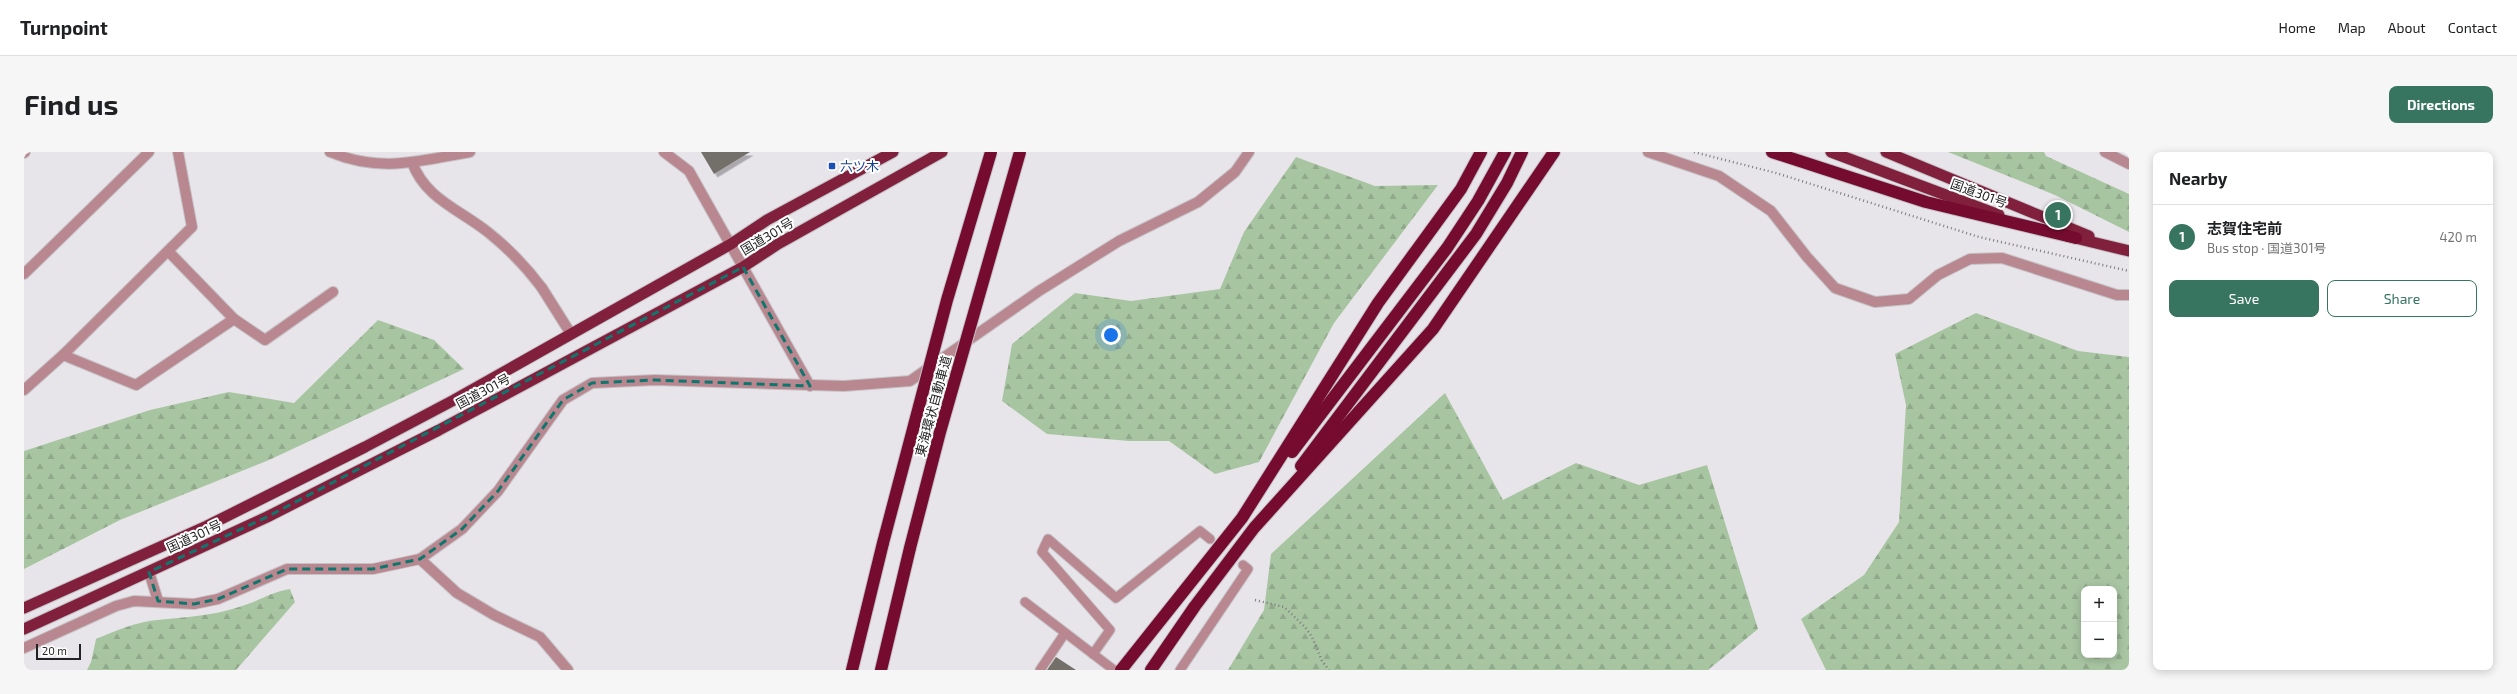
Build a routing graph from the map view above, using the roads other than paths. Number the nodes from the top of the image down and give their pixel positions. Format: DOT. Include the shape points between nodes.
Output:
graph roads {
  1 [pos="149,152"];
  2 [pos="178,152"];
  3 [pos="330,152"];
  4 [pos="470,152"];
  5 [pos="664,152"];
  6 [pos="893,152"];
  7 [pos="942,152"];
  8 [pos="991,152"];
  9 [pos="1020,152"];
  10 [pos="1249,152"];
  11 [pos="1481,152"];
  12 [pos="1504,152"];
  13 [pos="1522,152"];
  14 [pos="1554,152"];
  15 [pos="1648,152"];
  16 [pos="1772,152"];
  17 [pos="1831,152"];
  18 [pos="1886,152"];
  19 [pos="2105,152"];
  20 [pos="412,162"];
  21 [pos="2129,164"];
  22 [pos="2076,238"];
  23 [pos="731,244"];
  24 [pos="2125,250"];
  25 [pos="169,252"];
  26 [pos="743,267"];
  27 [pos="24,274"];
  28 [pos="333,292"];
  29 [pos="2129,294"];
  30 [pos="234,319"];
  31 [pos="572,334"];
  32 [pos="63,355"];
  33 [pos="810,386"];
  34 [pos="24,390"];
  35 [pos="1242,518"];
  36 [pos="1254,528"];
  37 [pos="1210,539"];
  38 [pos="420,559"];
  39 [pos="1243,565"];
  40 [pos="149,572"];
  41 [pos="158,601"];
  42 [pos="1025,602"];
  43 [pos="24,608"];
  44 [pos="24,629"];
  45 [pos="1066,633"];
  46 [pos="24,648"];
  47 [pos="1093,654"];
  48 [pos="568,670"];
  49 [pos="852,670"];
  50 [pos="881,670"];
  51 [pos="1040,670"];
  52 [pos="1114,670"];
  53 [pos="1121,670"];
  54 [pos="1151,670"];
  55 [pos="1180,670"];
  1 -- 27 [label="street"];
  2 -- 25 [label="street" via="192,227"];
  3 -- 20 [label="street" via="347,159 382,166"];
  4 -- 20 [label="street"];
  5 -- 23 [label="street" via="689,171"];
  6 -- 23 [label="highway, 国道301号" via="767,220"];
  7 -- 26 [label="highway, 国道301号" via="778,244"];
  8 -- 49 [label="highway, 東海環状自動車道, bridge" via="947,300"];
  9 -- 50 [label="highway, 東海環状自動車道, bridge" via="952,388"];
  10 -- 33 [label="street" via="1235,172 1198,202 1119,241 1039,291 910,381"];
  11 -- 35 [label="highway" via="1461,189 1378,303"];
  12 -- 35 [label="highway" via="1478,201 1446,248"];
  13 -- 36 [label="highway" via="1507,183 1476,234"];
  14 -- 36 [label="highway" via="1433,328"];
  15 -- 29 [label="street" via="1719,176 1771,211 1835,288 1875,302 1908,300 1938,275 1970,258 2002,258 2117,294"];
  16 -- 22 [label="highway" via="1926,202"];
  17 -- 22 [label="highway, 国道301号" via="2000,215"];
  18 -- 24 [label="highway, 国道301号"];
  19 -- 21 [label="street"];
  20 -- 31 [label="street" via="417,177 433,195 490,233 526,267"];
  22 -- 24 [label="highway, 国道301号"];
  23 -- 26 [label="street"];
  23 -- 31 [label="highway, 国道301号"];
  25 -- 30 [label="street"];
  25 -- 32 [label="street"];
  26 -- 33 [label="street"];
  26 -- 40 [label="highway, 国道301号" via="439,430 267,517"];
  28 -- 30 [label="street" via="265,340"];
  30 -- 32 [label="street" via="136,385"];
  31 -- 43 [label="highway, 国道301号" via="454,400 207,526"];
  32 -- 34 [label="street"];
  33 -- 38 [label="street" via="655,380 592,383 563,400 498,491 462,529"];
  35 -- 53 [label="highway"];
  36 -- 54 [label="highway"];
  37 -- 47 [label="lane" via="1200,531 1116,598 1048,539 1042,552 1110,630"];
  38 -- 41 [label="street" via="373,570 287,569 218,599 194,604"];
  38 -- 48 [label="street" via="458,593 494,615 540,637"];
  39 -- 55 [label="lane" via="1248,569"];
  40 -- 41 [label="street"];
  40 -- 44 [label="highway, 国道301号"];
  41 -- 46 [label="street" via="134,601 116,606"];
  42 -- 45 [label="lane"];
  45 -- 47 [label="lane"];
  45 -- 51 [label="lane"];
  47 -- 52 [label="lane"];
}
